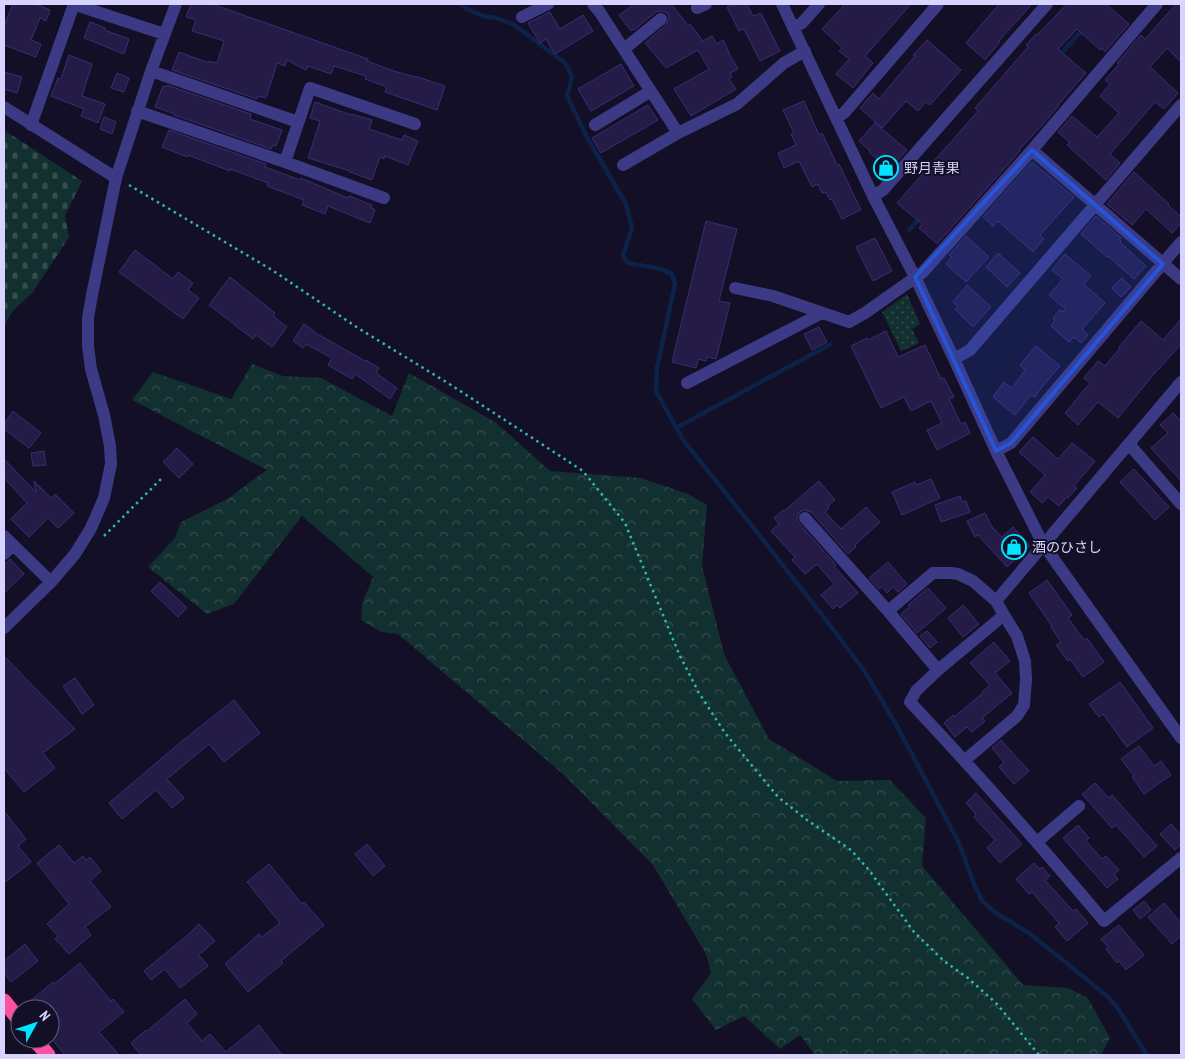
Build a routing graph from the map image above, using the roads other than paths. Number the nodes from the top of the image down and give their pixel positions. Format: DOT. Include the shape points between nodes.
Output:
graph roads {
  1 [pos="74,4"];
  2 [pos="176,4"];
  3 [pos="548,4"];
  4 [pos="592,4"];
  5 [pos="782,4"];
  6 [pos="819,4"];
  7 [pos="938,4"];
  8 [pos="1047,4"];
  9 [pos="1157,4"];
  10 [pos="522,17"];
  11 [pos="661,19"];
  12 [pos="793,28"];
  13 [pos="164,34"];
  14 [pos="624,48"];
  15 [pos="804,51"];
  16 [pos="151,71"];
  17 [pos="651,91"];
  18 [pos="1181,105"];
  19 [pos="4,107"];
  20 [pos="138,112"];
  21 [pos="836,118"];
  22 [pos="298,122"];
  23 [pos="415,124"];
  24 [pos="31,125"];
  25 [pos="595,125"];
  26 [pos="678,134"];
  27 [pos="1032,150"];
  28 [pos="285,162"];
  29 [pos="623,165"];
  30 [pos="116,178"];
  31 [pos="873,196"];
  32 [pos="384,198"];
  33 [pos="1095,204"];
  34 [pos="1181,242"];
  35 [pos="1163,264"];
  36 [pos="915,277"];
  37 [pos="1181,279"];
  38 [pos="735,288"];
  39 [pos="822,313"];
  40 [pos="954,359"];
  41 [pos="686,383"];
  42 [pos="1179,389"];
  43 [pos="1129,444"];
  44 [pos="996,451"];
  45 [pos="1181,504"];
  46 [pos="805,518"];
  47 [pos="4,536"];
  48 [pos="1043,544"];
  49 [pos="13,545"];
  50 [pos="4,554"];
  51 [pos="51,582"];
  52 [pos="996,601"];
  53 [pos="888,611"];
  54 [pos="1004,615"];
  55 [pos="4,628"];
  56 [pos="938,670"];
  57 [pos="1181,738"];
  58 [pos="964,760"];
  59 [pos="1079,806"];
  60 [pos="1037,842"];
  61 [pos="1181,858"];
  1 -- 13 [label="street"];
  1 -- 24 [label="street"];
  2 -- 13 [label="street"];
  3 -- 10 [label="street"];
  4 -- 14 [label="street"];
  5 -- 12 [label="street"];
  6 -- 12 [label="street"];
  7 -- 21 [label="street" via="844,113"];
  8 -- 31 [label="street" via="883,190"];
  9 -- 27 [label="street"];
  11 -- 14 [label="street"];
  12 -- 15 [label="street"];
  13 -- 16 [label="street"];
  14 -- 17 [label="street"];
  15 -- 21 [label="street"];
  15 -- 26 [label="street" via="784,63 737,104"];
  16 -- 20 [label="street"];
  16 -- 22 [label="street"];
  17 -- 25 [label="street"];
  17 -- 26 [label="street"];
  18 -- 33 [label="street"];
  19 -- 24 [label="street"];
  20 -- 28 [label="street"];
  20 -- 30 [label="street"];
  21 -- 31 [label="street"];
  22 -- 23 [label="street" via="310,88"];
  22 -- 28 [label="street"];
  24 -- 30 [label="street"];
  26 -- 29 [label="street"];
  27 -- 33 [label="street"];
  27 -- 36 [label="street" via="924,272"];
  28 -- 32 [label="street"];
  30 -- 51 [label="street" via="88,327 90,361 107,431 111,464 104,498 91,528 75,554"];
  31 -- 36 [label="street"];
  33 -- 35 [label="street"];
  33 -- 40 [label="street" via="970,350"];
  34 -- 35 [label="street"];
  35 -- 37 [label="street"];
  35 -- 44 [label="street" via="1011,442"];
  36 -- 39 [label="street" via="849,322"];
  36 -- 40 [label="street"];
  38 -- 39 [label="street" via="773,296"];
  39 -- 41 [label="street"];
  40 -- 44 [label="street"];
  42 -- 43 [label="street"];
  43 -- 45 [label="street"];
  43 -- 48 [label="street"];
  44 -- 48 [label="street"];
  46 -- 53 [label="street"];
  47 -- 49 [label="street"];
  48 -- 52 [label="street"];
  48 -- 57 [label="street"];
  49 -- 50 [label="street"];
  49 -- 51 [label="street"];
  51 -- 55 [label="street"];
  52 -- 53 [label="street" via="974,581 958,574 933,573"];
  52 -- 54 [label="street"];
  53 -- 56 [label="street"];
  54 -- 56 [label="street"];
  54 -- 58 [label="street" via="1017,636 1025,661 1024,705 1017,716"];
  56 -- 58 [label="street" via="910,702"];
  58 -- 60 [label="street"];
  59 -- 60 [label="street"];
  60 -- 61 [label="street" via="1104,921"];
}
